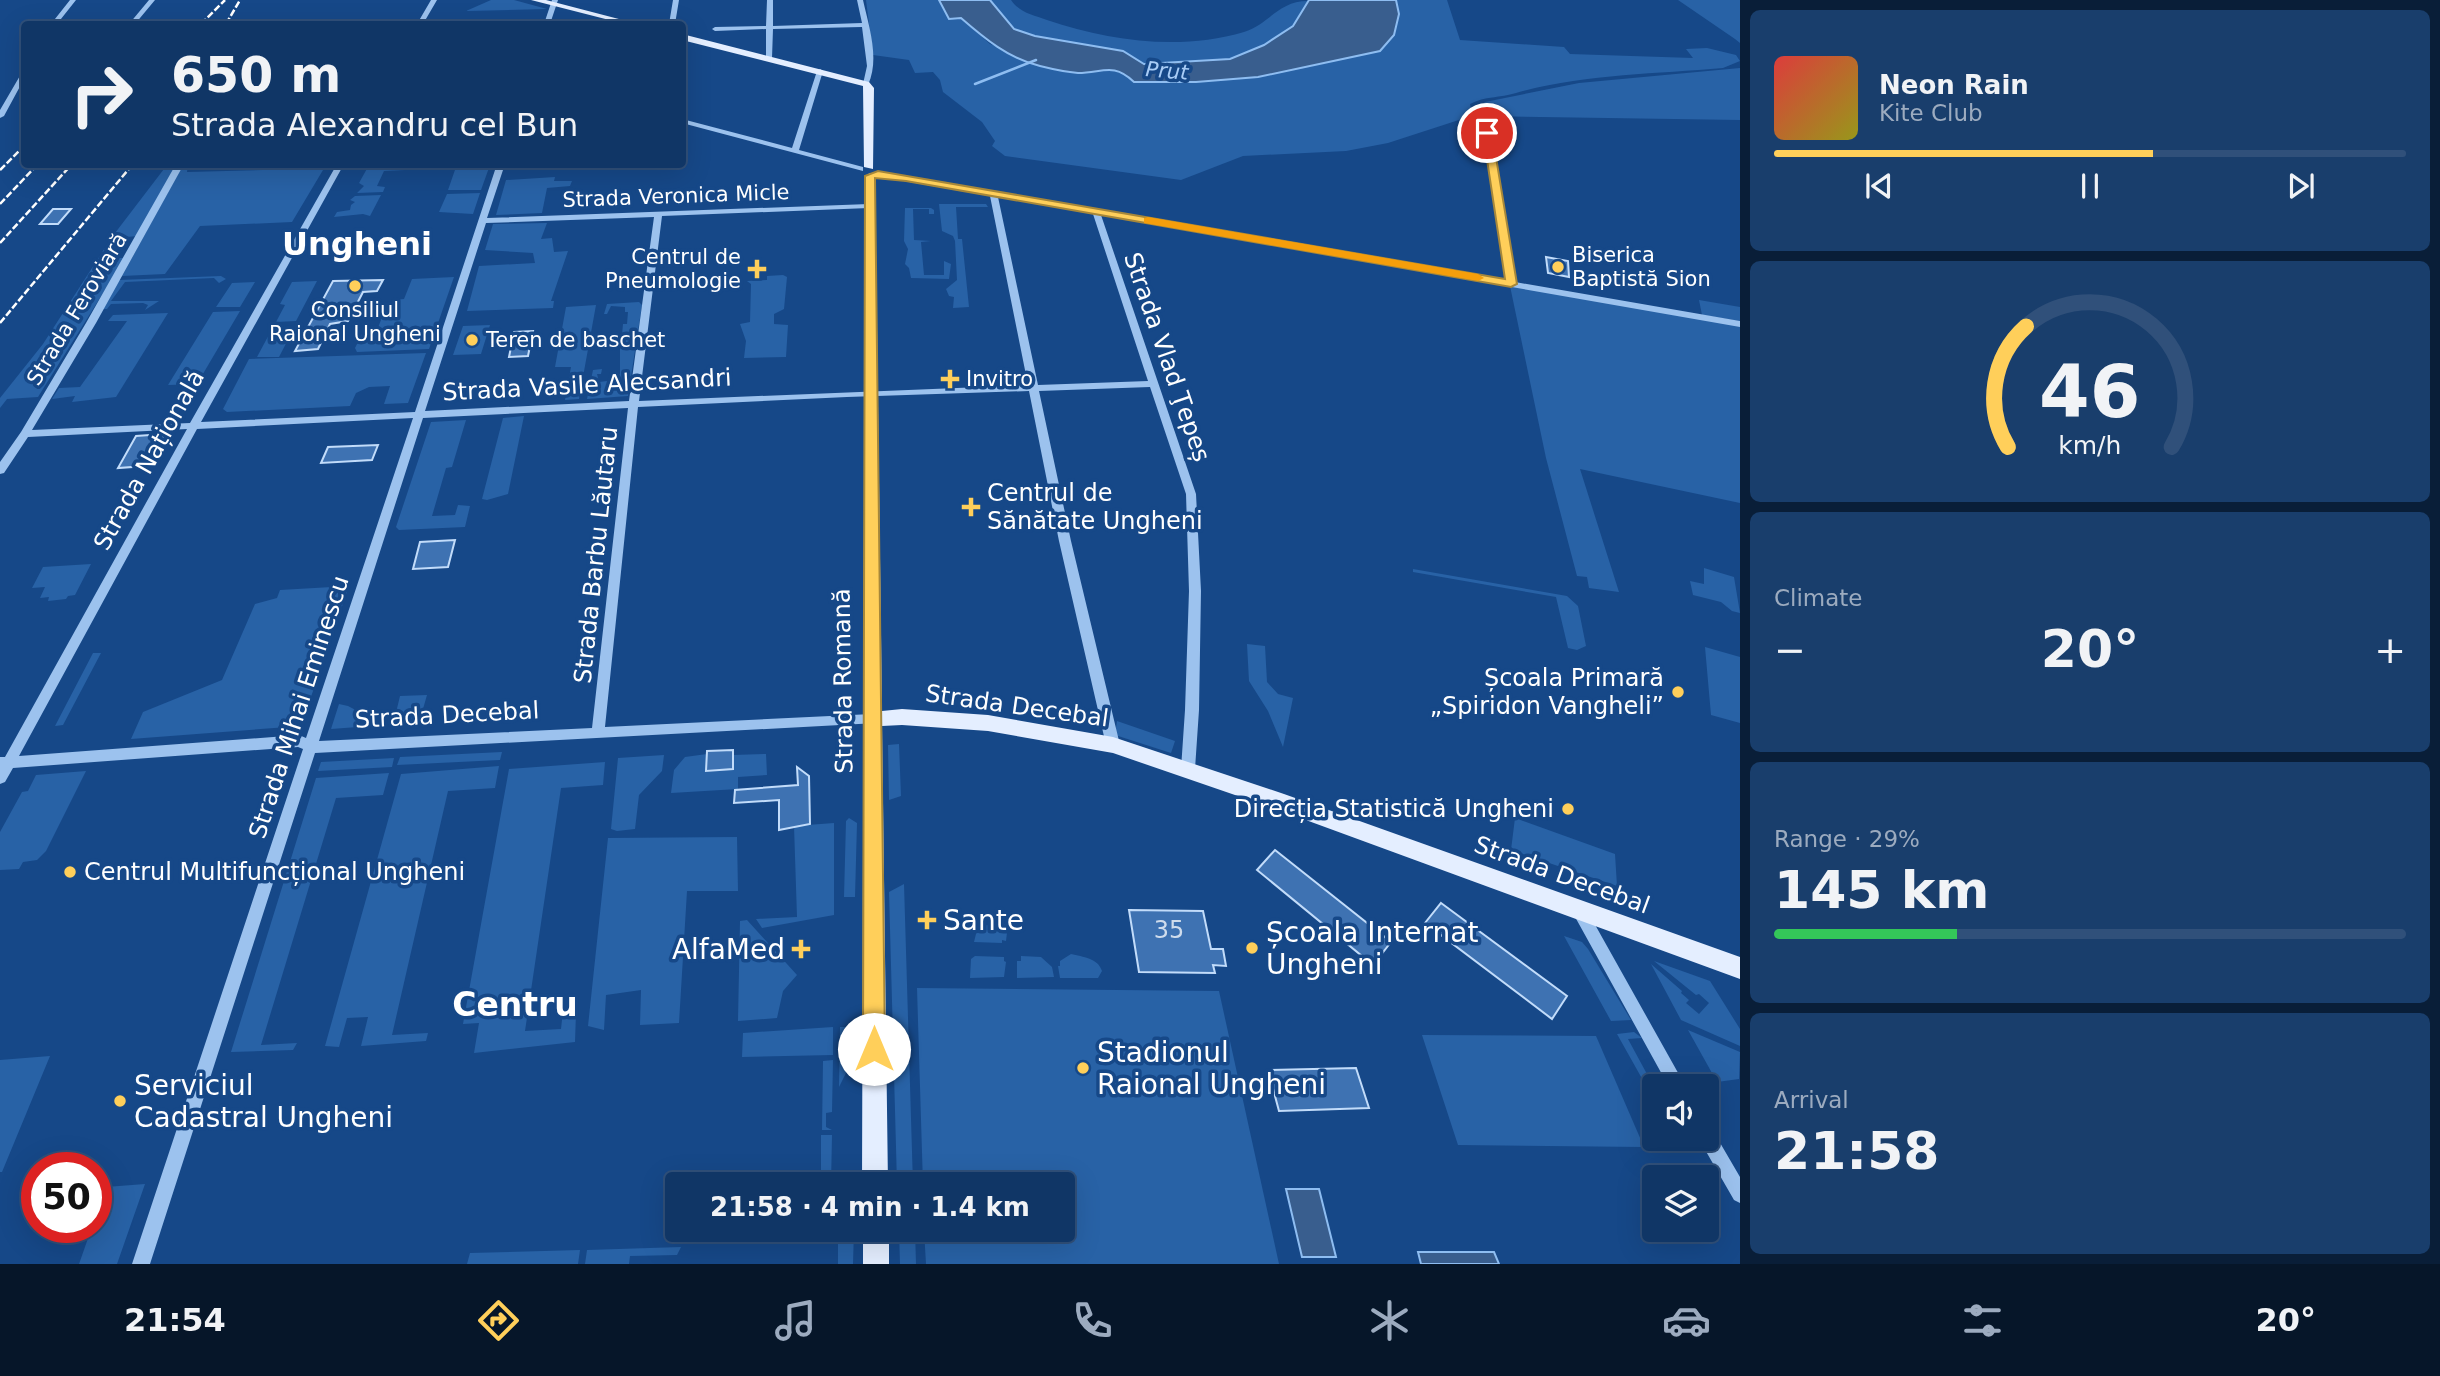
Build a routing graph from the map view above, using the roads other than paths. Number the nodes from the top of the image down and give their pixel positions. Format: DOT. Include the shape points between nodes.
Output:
graph roads {
  1 [pos="73,0"];
  2 [pos="152,0"];
  3 [pos="435,0"];
  4 [pos="536,0"];
  5 [pos="676,0"];
  6 [pos="770,0"];
  7 [pos="860,0"];
  8 [pos="554,2"];
  9 [pos="56,21"];
  10 [pos="134,21"];
  11 [pos="422,21"];
  12 [pos="548,21"];
  13 [pos="623,21"];
  14 [pos="673,21"];
  15 [pos="865,25"];
  16 [pos="770,28"];
  17 [pos="715,29"];
  18 [pos="686,38"];
  19 [pos="769,58"];
  20 [pos="820,71"];
  21 [pos="21,79"];
  22 [pos="866,84"];
  23 [pos="0,116"];
  24 [pos="686,122"];
  25 [pos="1487,133"];
  26 [pos="795,151"];
  27 [pos="178,168"];
  28 [pos="339,168"];
  29 [pos="500,168"];
  30 [pos="869,171"];
  31 [pos="993,193"];
  32 [pos="869,206"];
  33 [pos="1096,212"];
  34 [pos="658,214"];
  35 [pos="484,220"];
  36 [pos="1511,284"];
  37 [pos="1740,324"];
  38 [pos="1152,384"];
  39 [pos="1034,387"];
  40 [pos="870,393"];
  41 [pos="633,404"];
  42 [pos="420,414"];
  43 [pos="195,425"];
  44 [pos="25,434"];
  45 [pos="0,470"];
  46 [pos="872,719"];
  47 [pos="598,733"];
  48 [pos="1113,745"];
  49 [pos="310,747"];
  50 [pos="4,762"];
  51 [pos="1188,769"];
  52 [pos="0,778"];
  53 [pos="1578,908"];
  54 [pos="1740,968"];
  55 [pos="1671,1074"];
  56 [pos="1715,1151"];
  57 [pos="875,1172"];
  58 [pos="1740,1194"];
  59 [pos="876,1242"];
  60 [pos="141,1264"];
  61 [pos="876,1264"];
  1 -- 9 [label="street"];
  2 -- 10 [label="street"];
  3 -- 11 [label="street"];
  4 -- 8 [label="main road"];
  5 -- 14 [label="street"];
  6 -- 16 [label="street"];
  7 -- 15 [label="street"];
  8 -- 12 [label="street"];
  8 -- 13 [label="main road"];
  15 -- 16 [label="street"];
  15 -- 22 [label="street" via="870,77"];
  16 -- 17 [label="street"];
  16 -- 19 [label="street"];
  18 -- 19 [label="main road"];
  19 -- 20 [label="main road"];
  20 -- 22 [label="main road"];
  20 -- 26 [label="street"];
  21 -- 23 [label="street"];
  22 -- 30 [label="main road, Strada Romană"];
  24 -- 26 [label="street"];
  25 -- 36 [label="street"];
  26 -- 30 [label="street"];
  27 -- 44 [label="street, Strada Feroviară"];
  28 -- 43 [label="street, Strada Națională"];
  29 -- 35 [label="street, Strada Mihai Eminescu"];
  30 -- 31 [label="street"];
  30 -- 32 [label="main road, Strada Romană"];
  31 -- 33 [label="street"];
  31 -- 39 [label="street"];
  32 -- 34 [label="street, Strada Veronica Micle"];
  32 -- 40 [label="main road, Strada Romană"];
  33 -- 36 [label="street"];
  33 -- 38 [label="street, Strada Vlad Ţepeș"];
  34 -- 35 [label="street, Strada Veronica Micle"];
  34 -- 41 [label="street, Strada Barbu Lăutaru"];
  35 -- 42 [label="street, Strada Mihai Eminescu"];
  36 -- 37 [label="street"];
  38 -- 39 [label="street, Strada Vasile Alecsandri"];
  38 -- 51 [label="street, Strada Vlad Ţepeș" via="1191,494 1195,591"];
  39 -- 40 [label="street, Strada Vasile Alecsandri"];
  39 -- 48 [label="street"];
  40 -- 41 [label="street, Strada Vasile Alecsandri"];
  40 -- 46 [label="main road, Strada Romană"];
  41 -- 42 [label="street, Strada Vasile Alecsandri"];
  41 -- 47 [label="street, Strada Barbu Lăutaru"];
  42 -- 43 [label="street, Strada Vasile Alecsandri"];
  42 -- 49 [label="street, Strada Mihai Eminescu"];
  43 -- 44 [label="street, Strada Vasile Alecsandri"];
  43 -- 50 [label="street, Strada Națională"];
  44 -- 45 [label="street, Strada Feroviară"];
  46 -- 47 [label="street, Strada Decebal"];
  46 -- 48 [label="main road, Strada Decebal" via="988,723"];
  46 -- 57 [label="main road, Strada Romană"];
  47 -- 49 [label="street, Strada Decebal"];
  48 -- 51 [label="main road, Strada Decebal"];
  49 -- 50 [label="street, Strada Decebal" via="299,741"];
  49 -- 60 [label="street, Strada Mihai Eminescu"];
  50 -- 52 [label="street, Strada Națională"];
  51 -- 53 [label="main road, Strada Decebal"];
  53 -- 54 [label="main road, Strada Decebal"];
  53 -- 55 [label="street"];
  56 -- 58 [label="street"];
  59 -- 61 [label="main road"];
}
